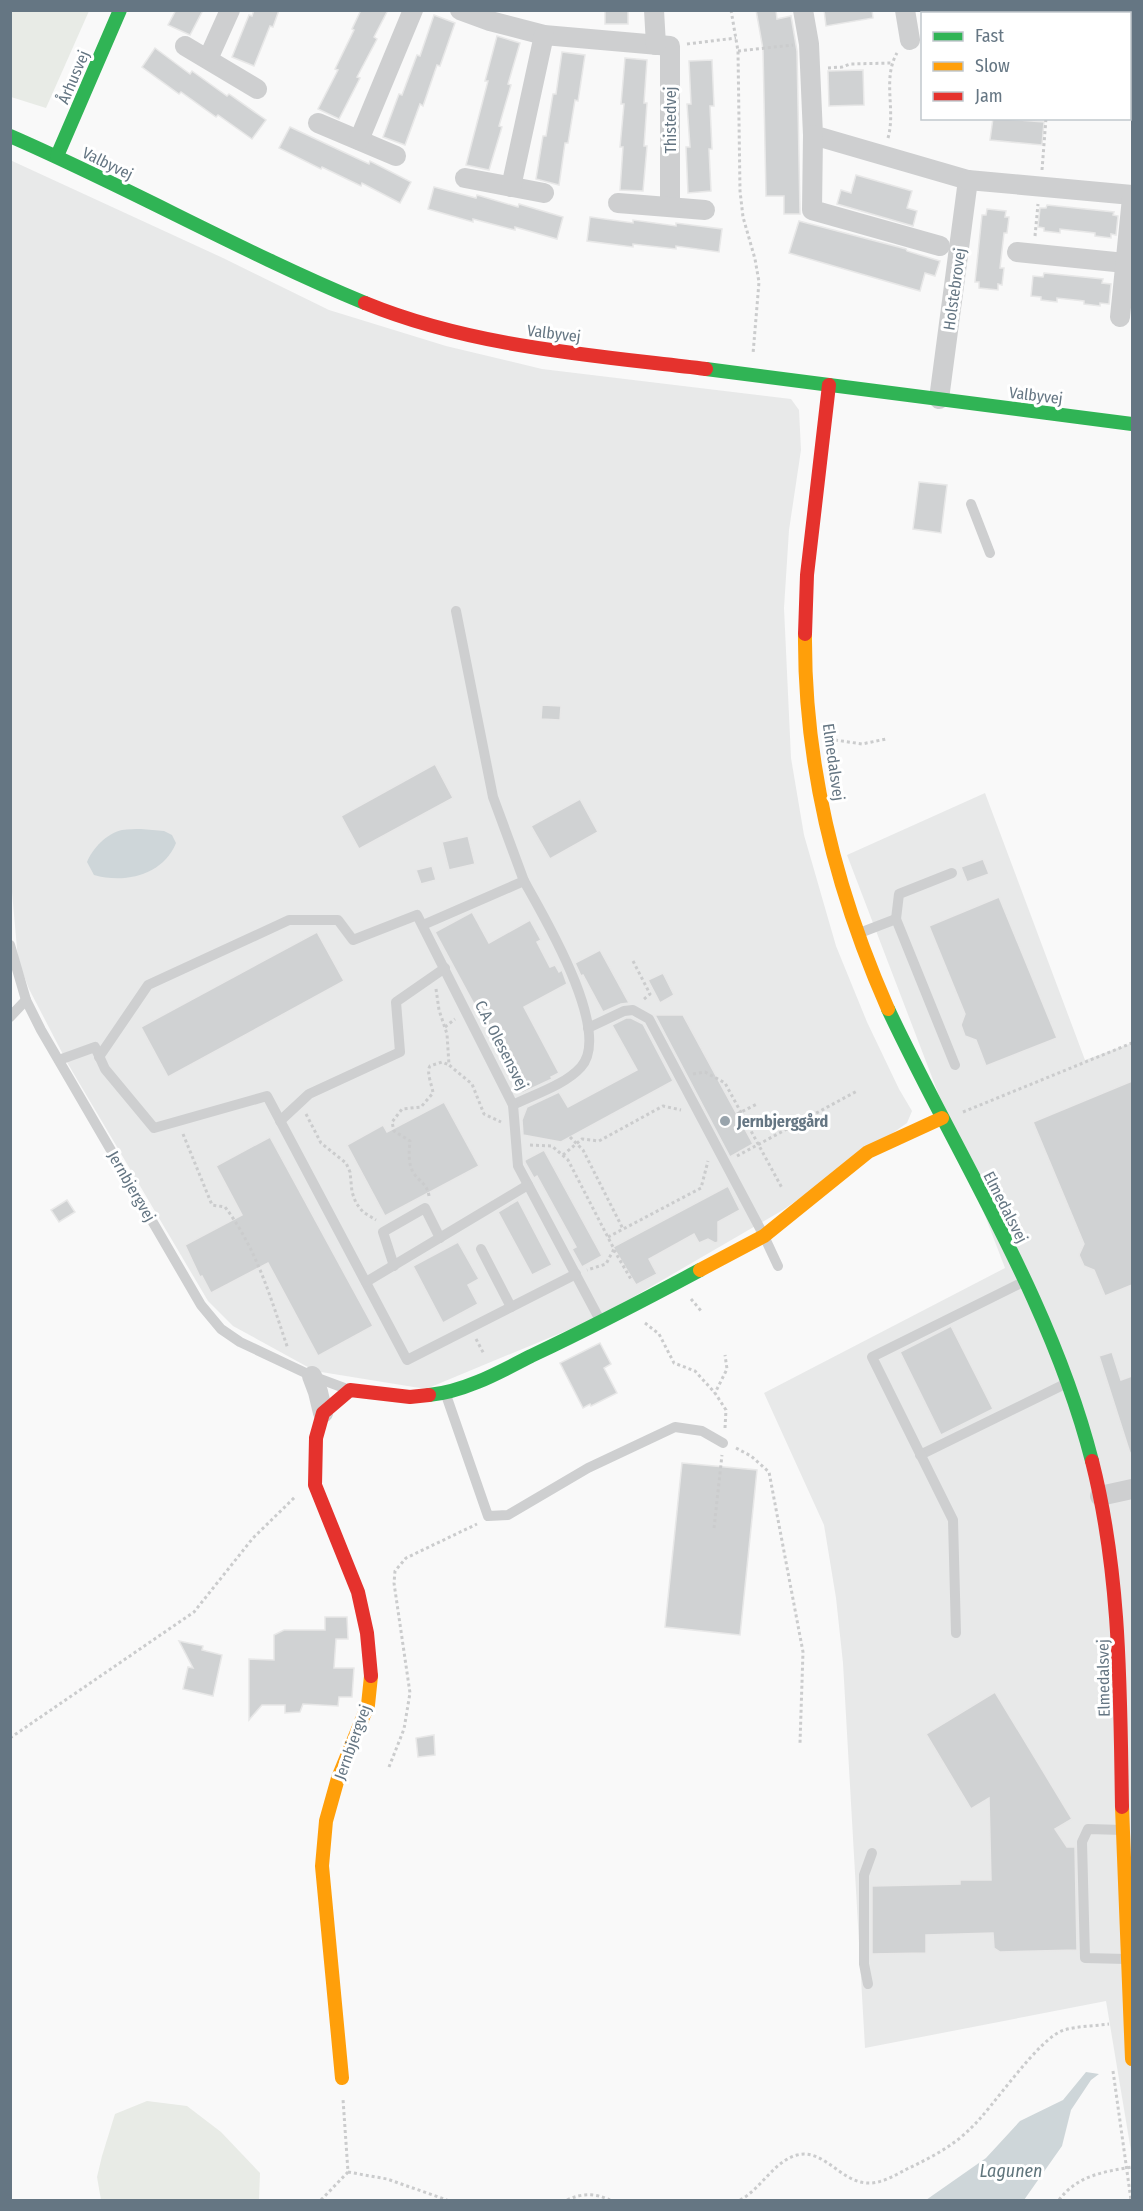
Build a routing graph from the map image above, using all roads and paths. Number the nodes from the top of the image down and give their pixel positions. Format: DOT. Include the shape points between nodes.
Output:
graph roads {
  1 [pos="120,10"];
  2 [pos="231,10"];
  3 [pos="413,10"];
  4 [pos="460,10"];
  5 [pos="654,10"];
  6 [pos="731,10"];
  7 [pos="803,10"];
  8 [pos="905,10"];
  9 [pos="1128,10"];
  10 [pos="1106,12"];
  11 [pos="491,16"];
  12 [pos="544,35"];
  13 [pos="736,38"];
  14 [pos="910,40"];
  15 [pos="809,44"];
  16 [pos="663,45"];
  17 [pos="185,46"];
  18 [pos="738,51"];
  19 [pos="208,59"];
  20 [pos="892,63"];
  21 [pos="810,69"];
  22 [pos="257,89"];
  23 [pos="318,123"];
  24 [pos="813,135"];
  25 [pos="10,136"];
  26 [pos="359,140"];
  27 [pos="884,155"];
  28 [pos="57,156"];
  29 [pos="396,156"];
  30 [pos="465,178"];
  31 [pos="968,180"];
  32 [pos="511,187"];
  33 [pos="544,193"];
  34 [pos="1132,196"];
  35 [pos="618,203"];
  36 [pos="670,207"];
  37 [pos="705,210"];
  38 [pos="940,246"];
  39 [pos="1017,252"];
  40 [pos="1125,263"];
  41 [pos="1120,317"];
  42 [pos="751,375"];
  43 [pos="829,385"];
  44 [pos="939,399"];
  45 [pos="1132,424"];
  46 [pos="971,504"];
  47 [pos="990,553"];
  48 [pos="456,610"];
  49 [pos="813,737"];
  50 [pos="886,739"];
  51 [pos="952,873"];
  52 [pos="524,881"];
  53 [pos="896,919"];
  54 [pos="420,920"];
  55 [pos="857,934"];
  56 [pos="10,945"];
  57 [pos="633,961"];
  58 [pos="445,968"];
  59 [pos="430,978"];
  60 [pos="26,1000"];
  61 [pos="639,1013"];
  62 [pos="10,1017"];
  63 [pos="588,1028"];
  64 [pos="1132,1043"];
  65 [pos="99,1057"];
  66 [pos="59,1060"];
  67 [pos="449,1065"];
  68 [pos="954,1065"];
  69 [pos="680,1077"];
  70 [pos="856,1091"];
  71 [pos="299,1104"];
  72 [pos="757,1104"];
  73 [pos="513,1105"];
  74 [pos="696,1108"];
  75 [pos="739,1113"];
  76 [pos="942,1118"];
  77 [pos="280,1121"];
  78 [pos="178,1122"];
  79 [pos="515,1124"];
  80 [pos="570,1137"];
  81 [pos="578,1143"];
  82 [pos="516,1144"];
  83 [pos="758,1145"];
  84 [pos="717,1148"];
  85 [pos="562,1155"];
  86 [pos="725,1163"];
  87 [pos="528,1185"];
  88 [pos="782,1188"];
  89 [pos="425,1208"];
  90 [pos="623,1229"];
  91 [pos="383,1232"];
  92 [pos="764,1236"];
  93 [pos="608,1237"];
  94 [pos="440,1238"];
  95 [pos="481,1249"];
  96 [pos="394,1266"];
  97 [pos="778,1266"];
  98 [pos="576,1274"];
  99 [pos="1026,1281"];
  100 [pos="366,1282"];
  101 [pos="512,1307"];
  102 [pos="628,1309"];
  103 [pos="602,1323"];
  104 [pos="303,1372"];
  105 [pos="1067,1383"];
  106 [pos="350,1390"];
  107 [pos="715,1393"];
  108 [pos="446,1394"];
  109 [pos="323,1413"];
  110 [pos="723,1443"];
  111 [pos="920,1455"];
  112 [pos="315,1485"];
  113 [pos="1132,1489"];
  114 [pos="1100,1496"];
  115 [pos="488,1516"];
  116 [pos="956,1633"];
  117 [pos="1126,1676"];
  118 [pos="10,1738"];
  119 [pos="800,1743"];
  120 [pos="389,1767"];
  121 [pos="1127,1793"];
  122 [pos="1123,1830"];
  123 [pos="872,1853"];
  124 [pos="1126,1959"];
  125 [pos="868,1983"];
  126 [pos="1109,2024"];
  127 [pos="1132,2059"];
  128 [pos="342,2078"];
  129 [pos="1132,2167"];
  130 [pos="348,2172"];
  131 [pos="321,2200"];
  132 [pos="447,2200"];
  133 [pos="567,2200"];
  134 [pos="610,2200"];
  135 [pos="740,2200"];
  136 [pos="1059,2200"];
  1 -- 28 [label="street, Århusvej"];
  2 -- 19 [label="street"];
  3 -- 26 [label="street"];
  4 -- 11 [label="street"];
  5 -- 16 [label="street, Thistedvej"];
  6 -- 13 [label="path"];
  7 -- 15 [label="street, Holstebrovej"];
  8 -- 14 [label="street"];
  9 -- 10 [label="street"];
  11 -- 12 [label="street"];
  12 -- 16 [label="street"];
  12 -- 32 [label="street"];
  13 -- 16 [label="path"];
  13 -- 18 [label="path"];
  14 -- 20 [label="path" via="903,44"];
  15 -- 18 [label="path"];
  15 -- 21 [label="street, Holstebrovej"];
  16 -- 36 [label="street, Thistedvej"];
  17 -- 19 [label="street"];
  18 -- 42 [label="path" via="740,191 759,282"];
  19 -- 22 [label="street"];
  20 -- 21 [label="path"];
  20 -- 27 [label="path" via="891,127"];
  21 -- 24 [label="street, Holstebrovej"];
  23 -- 26 [label="street"];
  24 -- 27 [label="street"];
  24 -- 38 [label="street, Holstebrovej" via="812,210"];
  25 -- 28 [label="street, Valbyvej"];
  26 -- 29 [label="street"];
  27 -- 31 [label="street"];
  28 -- 42 [label="street, Valbyvej" via="309,280 389,313 517,345"];
  30 -- 32 [label="street"];
  31 -- 34 [label="street"];
  31 -- 44 [label="street, Holstebrovej"];
  32 -- 33 [label="street"];
  34 -- 40 [label="street"];
  35 -- 36 [label="street"];
  36 -- 37 [label="street"];
  39 -- 40 [label="street"];
  40 -- 41 [label="street"];
  42 -- 43 [label="street, Valbyvej"];
  43 -- 44 [label="street, Valbyvej"];
  43 -- 49 [label="street, Elmedalsvej" via="806,592 807,679"];
  44 -- 45 [label="street, Valbyvej"];
  46 -- 47 [label="lane"];
  48 -- 52 [label="lane" via="493,797"];
  49 -- 50 [label="path" via="862,744"];
  49 -- 55 [label="street, Elmedalsvej" via="832,857"];
  51 -- 53 [label="lane" via="899,894"];
  52 -- 54 [label="lane"];
  52 -- 63 [label="lane" via="574,976"];
  53 -- 55 [label="lane"];
  53 -- 68 [label="lane"];
  54 -- 58 [label="lane, C.A. Olesensvej"];
  54 -- 65 [label="lane" via="352,940 338,920 289,920 148,985"];
  55 -- 76 [label="street, Elmedalsvej" via="886,1008"];
  56 -- 60 [label="lane, Jernbjergvej"];
  57 -- 61 [label="path" via="651,994 643,1000"];
  58 -- 59 [label="lane"];
  58 -- 73 [label="lane, C.A. Olesensvej"];
  59 -- 67 [label="path" via="447,1034"];
  59 -- 71 [label="lane" via="396,1002 400,1052 309,1094"];
  60 -- 62 [label="lane"];
  60 -- 66 [label="lane, Jernbjergvej"];
  61 -- 63 [label="lane" via="624,1011"];
  61 -- 69 [label="lane" via="650,1019"];
  63 -- 73 [label="lane" via="588,1052 582,1066 565,1080"];
  64 -- 76 [label="path"];
  65 -- 66 [label="lane" via="94,1047"];
  65 -- 78 [label="lane" via="154,1128"];
  66 -- 104 [label="lane, Jernbjergvej" via="201,1305 220,1329"];
  67 -- 79 [label="path" via="472,1084 484,1114 498,1122"];
  67 -- 89 [label="path" via="442,1062 428,1068 433,1093 421,1107 402,1108 392,1122 394,1131 410,1142 413,1172 430,1193"];
  69 -- 74 [label="lane"];
  69 -- 75 [label="path" via="705,1072 725,1083"];
  70 -- 83 [label="path"];
  71 -- 77 [label="lane"];
  71 -- 91 [label="path" via="321,1143 346,1163 356,1203 363,1212 375,1217"];
  72 -- 75 [label="path"];
  73 -- 79 [label="lane, C.A. Olesensvej"];
  74 -- 81 [label="path" via="689,1112 663,1106 599,1141 582,1139"];
  74 -- 84 [label="lane"];
  75 -- 83 [label="path"];
  76 -- 92 [label="street" via="868,1152"];
  76 -- 99 [label="street, Elmedalsvej"];
  77 -- 78 [label="lane" via="267,1096"];
  77 -- 100 [label="lane"];
  78 -- 104 [label="path" via="212,1205 225,1207 241,1228"];
  79 -- 82 [label="lane, C.A. Olesensvej"];
  80 -- 81 [label="path"];
  81 -- 85 [label="path"];
  81 -- 90 [label="path"];
  82 -- 85 [label="path" via="552,1146"];
  82 -- 87 [label="lane, C.A. Olesensvej" via="518,1166"];
  83 -- 86 [label="path"];
  83 -- 88 [label="path"];
  84 -- 86 [label="lane"];
  84 -- 90 [label="path" via="710,1152 701,1188"];
  85 -- 93 [label="path"];
  86 -- 92 [label="lane"];
  87 -- 94 [label="lane"];
  87 -- 98 [label="lane, C.A. Olesensvej"];
  89 -- 91 [label="lane"];
  89 -- 94 [label="lane"];
  90 -- 93 [label="path"];
  91 -- 96 [label="lane"];
  92 -- 97 [label="lane"];
  92 -- 102 [label="street"];
  93 -- 98 [label="path" via="614,1249 606,1264"];
  94 -- 96 [label="lane"];
  95 -- 101 [label="lane"];
  96 -- 100 [label="lane"];
  98 -- 101 [label="lane"];
  98 -- 103 [label="lane, C.A. Olesensvej"];
  99 -- 105 [label="street, Elmedalsvej"];
  99 -- 111 [label="lane" via="873,1357"];
  100 -- 101 [label="lane" via="407,1360"];
  102 -- 103 [label="street"];
  102 -- 107 [label="path" via="659,1334 674,1363 695,1371"];
  103 -- 108 [label="street"];
  104 -- 106 [label="lane, Jernbjergvej"];
  104 -- 109 [label="street, Jernbjergvej" via="318,1392"];
  105 -- 111 [label="lane"];
  105 -- 114 [label="street, Elmedalsvej"];
  106 -- 108 [label="street" via="411,1397"];
  106 -- 109 [label="street"];
  108 -- 115 [label="lane"];
  109 -- 112 [label="street, Jernbjergvej" via="316,1438"];
  110 -- 115 [label="lane" via="702,1431 675,1427 588,1468 508,1515"];
  110 -- 119 [label="path" via="751,1456 769,1472 803,1652"];
  111 -- 116 [label="lane" via="952,1520"];
  112 -- 118 [label="path" via="300,1493 253,1538 194,1612"];
  112 -- 128 [label="street, Jernbjergvej" via="358,1592 371,1670 368,1705 326,1821 322,1866"];
  113 -- 114 [label="street"];
  114 -- 117 [label="street, Elmedalsvej"];
  115 -- 120 [label="path" via="471,1529 406,1558 395,1571 410,1694 404,1729"];
  117 -- 121 [label="street, Elmedalsvej"];
  121 -- 122 [label="street, Elmedalsvej"];
  122 -- 124 [label="street, Elmedalsvej"];
  122 -- 124 [label="lane" via="1088,1829 1082,1842 1085,1958"];
  123 -- 125 [label="lane" via="864,1875 864,1964"];
  124 -- 127 [label="street, Elmedalsvej"];
  126 -- 135 [label="path" via="1062,2031 1043,2044 970,2129 907,2170 866,2183 812,2154 797,2155 784,2161"];
  128 -- 130 [label="path"];
  129 -- 136 [label="path" via="1087,2177 1070,2187"];
  130 -- 131 [label="path"];
  130 -- 132 [label="path" via="387,2179"];
  133 -- 134 [label="path" via="590,2194"];
}
